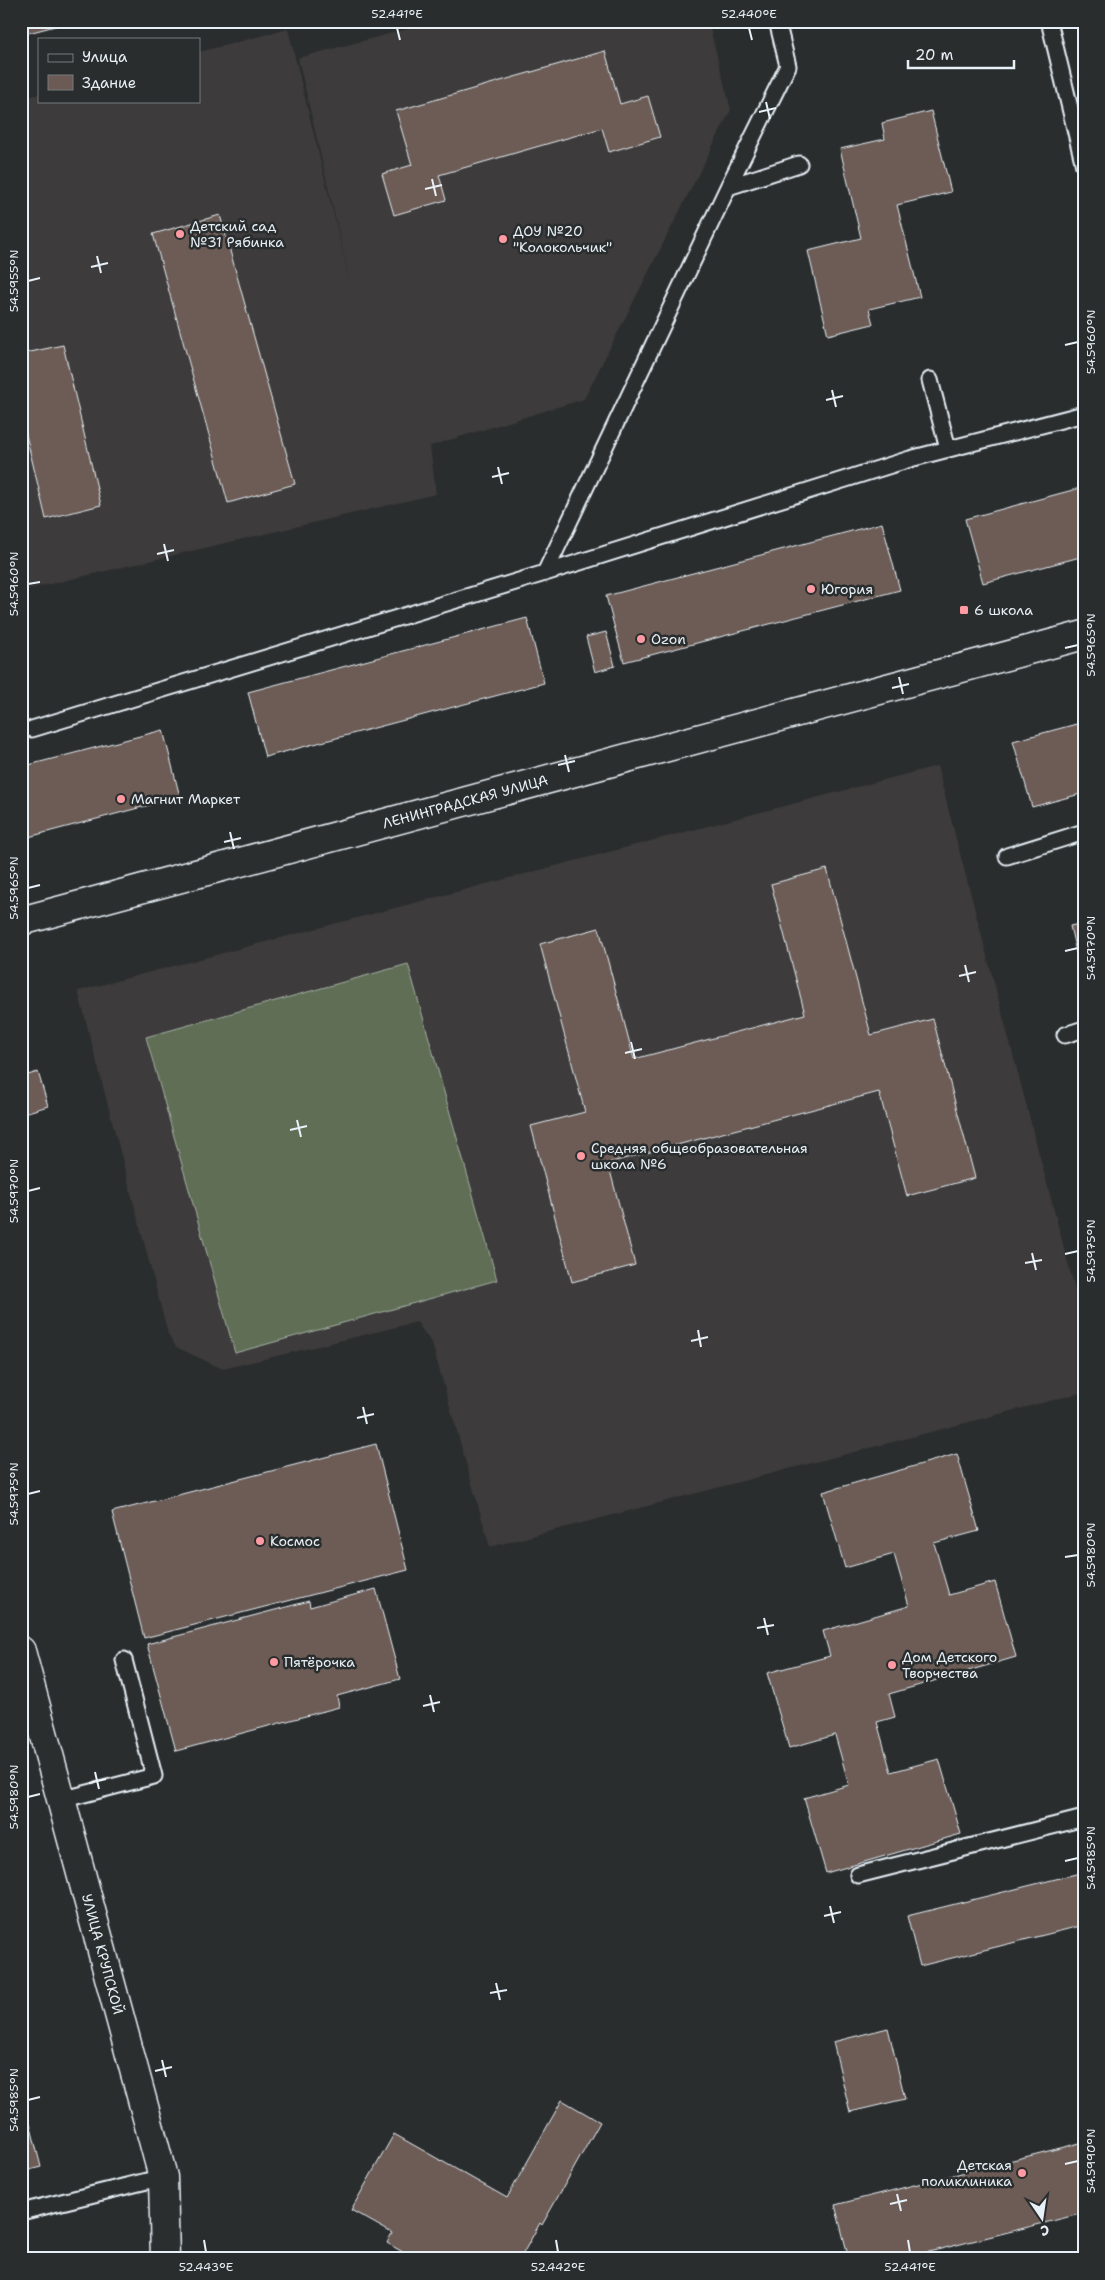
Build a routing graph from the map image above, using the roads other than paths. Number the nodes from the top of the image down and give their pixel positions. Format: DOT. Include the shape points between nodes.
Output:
graph roads {
  1 [pos="777,21"];
  2 [pos="1049,21"];
  3 [pos="799,164"];
  4 [pos="1084,166"];
  5 [pos="728,187"];
  6 [pos="930,380"];
  7 [pos="1084,414"];
  8 [pos="948,449"];
  9 [pos="545,573"];
  10 [pos="1084,635"];
  11 [pos="32,729"];
  12 [pos="1084,832"];
  13 [pos="1007,856"];
  14 [pos="21,921"];
  15 [pos="1084,1029"];
  16 [pos="1065,1035"];
  17 [pos="21,1651"];
  18 [pos="124,1660"];
  19 [pos="61,1800"];
  20 [pos="1084,1818"];
  21 [pos="858,1875"];
  22 [pos="163,2177"];
  23 [pos="21,2212"];
  24 [pos="165,2259"];
  1 -- 5 [label="lane" via="788,66"];
  2 -- 4 [label="lane"];
  3 -- 5 [label="lane"];
  5 -- 9 [label="lane"];
  6 -- 8 [label="lane"];
  7 -- 8 [label="lane"];
  8 -- 9 [label="lane"];
  9 -- 11 [label="lane"];
  10 -- 14 [label="street, ЛЕНИНГРАДСКАЯ УЛИЦА"];
  12 -- 13 [label="lane"];
  15 -- 16 [label="lane"];
  17 -- 19 [label="street, УЛИЦА КРУПСКОЙ"];
  18 -- 19 [label="lane" via="154,1776"];
  19 -- 22 [label="street, УЛИЦА КРУПСКОЙ"];
  20 -- 21 [label="lane"];
  22 -- 23 [label="lane"];
  22 -- 24 [label="street, УЛИЦА КРУПСКОЙ"];
}
